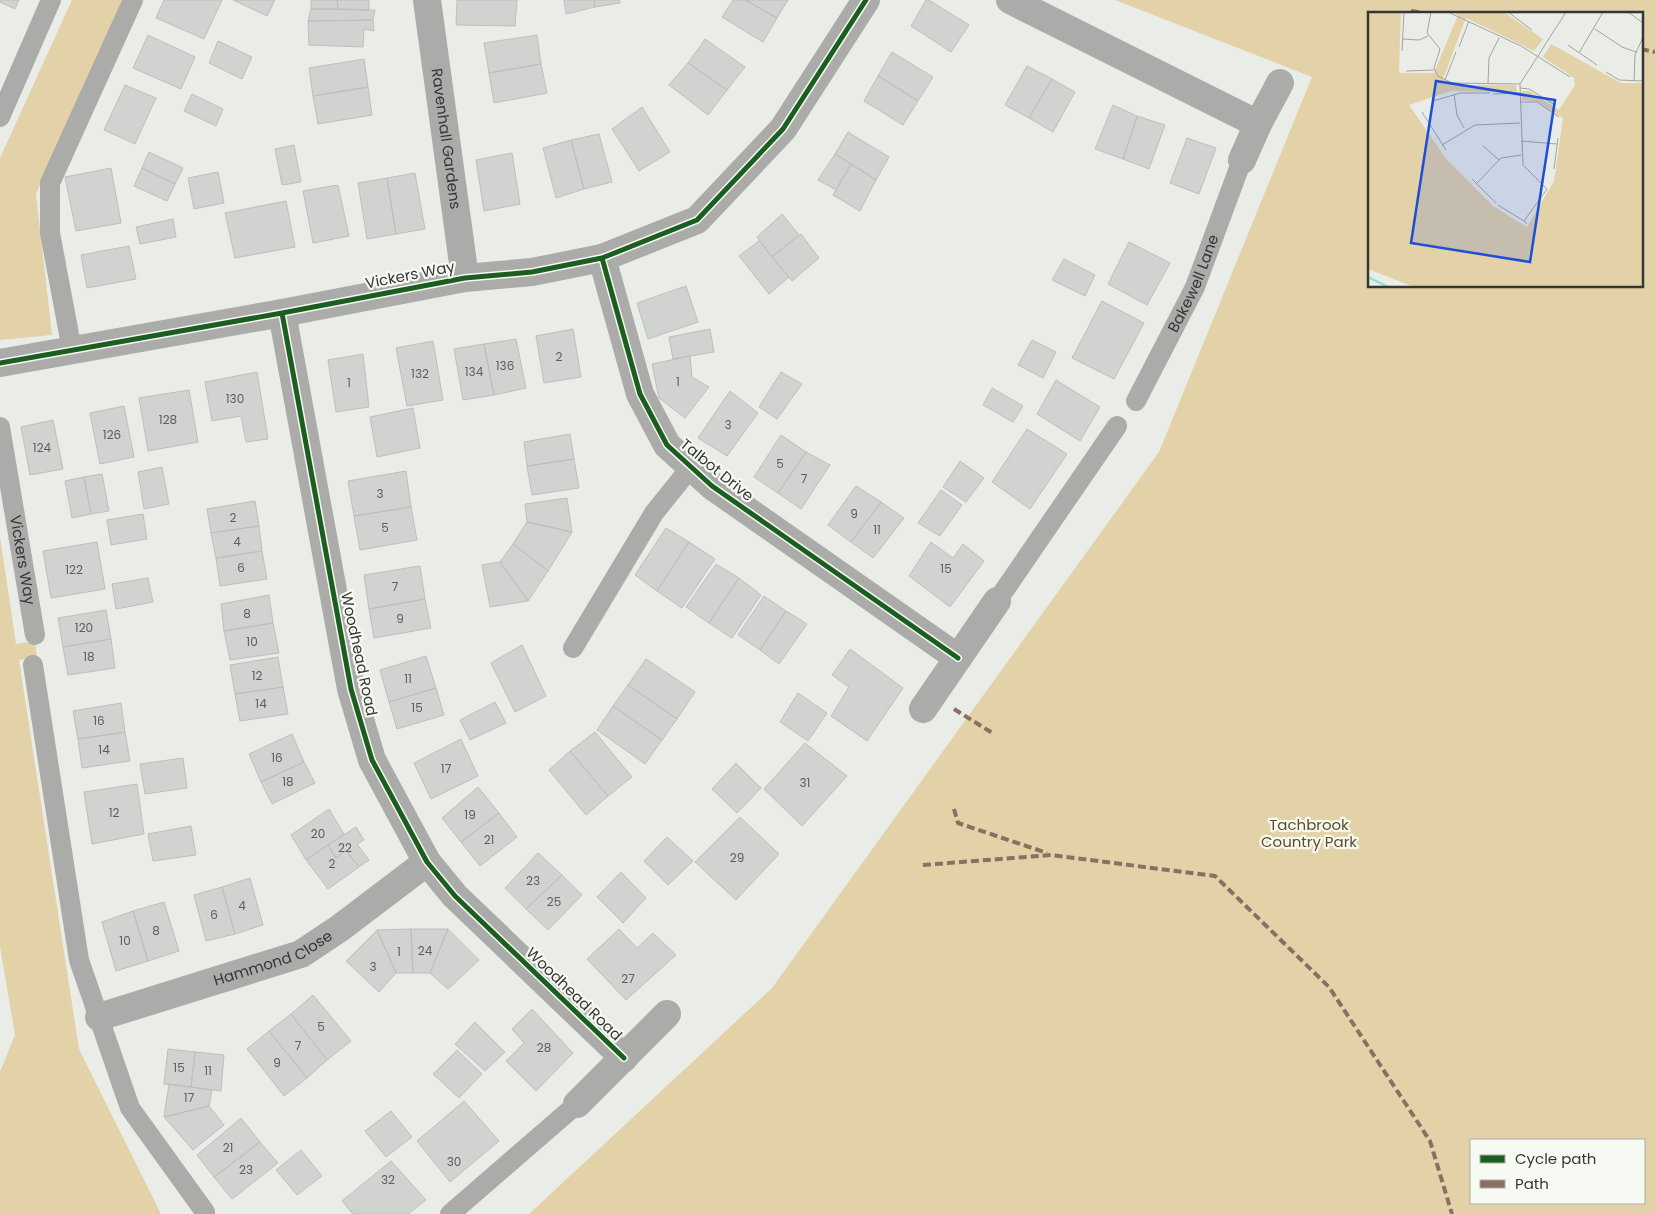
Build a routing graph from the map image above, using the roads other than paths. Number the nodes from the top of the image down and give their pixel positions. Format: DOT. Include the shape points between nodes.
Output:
graph roads {
  1 [pos="51,0"];
  2 [pos="133,0"];
  3 [pos="427,0"];
  4 [pos="866,0"];
  5 [pos="1010,0"];
  6 [pos="1280,83"];
  7 [pos="0,117"];
  8 [pos="1258,124"];
  9 [pos="1242,160"];
  10 [pos="602,258"];
  11 [pos="465,278"];
  12 [pos="282,313"];
  13 [pos="72,350"];
  14 [pos="0,363"];
  15 [pos="1136,401"];
  16 [pos="1117,426"];
  17 [pos="0,427"];
  18 [pos="691,467"];
  19 [pos="997,601"];
  20 [pos="35,635"];
  21 [pos="572,648"];
  22 [pos="958,658"];
  23 [pos="33,665"];
  24 [pos="923,709"];
  25 [pos="427,862"];
  26 [pos="667,1014"];
  27 [pos="99,1017"];
  28 [pos="624,1058"];
  29 [pos="577,1104"];
  30 [pos="205,1212"];
  31 [pos="450,1214"];
  1 -- 7 [label="lane"];
  2 -- 13 [label="lane" via="50,183 50,233"];
  3 -- 11 [label="street, Ravenhall Gardens"];
  4 -- 10 [label="street, Vickers Way" via="783,129 697,220"];
  5 -- 8 [label="street"];
  6 -- 8 [label="street"];
  8 -- 9 [label="street"];
  9 -- 15 [label="lane, Bakewell Lane" via="1195,288"];
  10 -- 11 [label="street, Vickers Way" via="532,272"];
  10 -- 18 [label="street, Talbot Drive" via="640,394 667,445"];
  11 -- 12 [label="street, Vickers Way"];
  12 -- 13 [label="street, Vickers Way"];
  12 -- 25 [label="street, Woodhead Road" via="351,689 372,760"];
  13 -- 14 [label="street, Vickers Way"];
  16 -- 19 [label="lane"];
  17 -- 20 [label="lane, Vickers Way"];
  18 -- 21 [label="lane" via="654,513"];
  18 -- 22 [label="street, Talbot Drive" via="712,486"];
  19 -- 22 [label="street"];
  22 -- 24 [label="street"];
  23 -- 27 [label="lane" via="79,960"];
  25 -- 27 [label="street, Hammond Close" via="301,954"];
  25 -- 28 [label="street, Woodhead Road" via="455,896"];
  26 -- 28 [label="street, Woodhead Road"];
  27 -- 30 [label="lane" via="130,1108"];
  28 -- 29 [label="street, Woodhead Road"];
  29 -- 31 [label="lane, Woodhead Road"];
}
